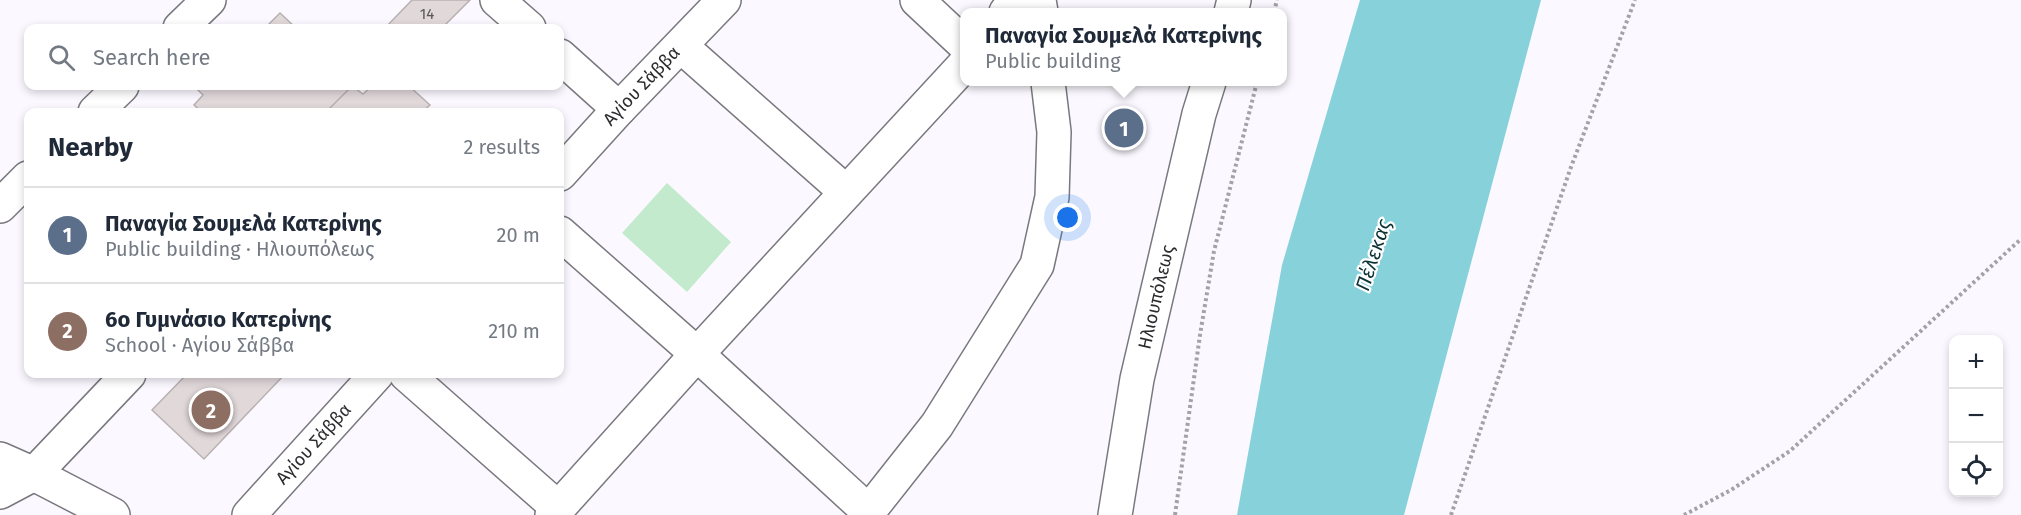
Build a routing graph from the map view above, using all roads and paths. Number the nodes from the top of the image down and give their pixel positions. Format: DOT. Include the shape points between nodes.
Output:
graph roads {
  1 [pos="209,0"];
  2 [pos="724,0"];
  3 [pos="917,0"];
  4 [pos="1635,0"];
  5 [pos="504,2"];
  6 [pos="184,24"];
  7 [pos="525,24"];
  8 [pos="960,40"];
  9 [pos="681,46"];
  10 [pos="564,60"];
  11 [pos="960,69"];
  12 [pos="1049,86"];
  13 [pos="1208,86"];
  14 [pos="1256,86"];
  15 [pos="118,90"];
  16 [pos="99,108"];
  17 [pos="619,109"];
  18 [pos="564,170"];
  19 [pos="24,182"];
  20 [pos="846,192"];
  21 [pos="0,206"];
  22 [pos="564,236"];
  23 [pos="2021,239"];
  24 [pos="697,354"];
  25 [pos="125,378"];
  26 [pos="373,378"];
  27 [pos="410,378"];
  28 [pos="0,459"];
  29 [pos="34,474"];
  30 [pos="0,492"];
  31 [pos="555,512"];
  32 [pos="867,513"];
  33 [pos="112,515"];
  34 [pos="249,515"];
  35 [pos="1115,515"];
  36 [pos="1175,515"];
  37 [pos="1451,515"];
  38 [pos="1684,515"];
  1 -- 6 [label="street"];
  2 -- 9 [label="street, Αγίου Σάββα"];
  3 -- 8 [label="street"];
  4 -- 37 [label="path" via="1567,179"];
  5 -- 7 [label="street"];
  9 -- 17 [label="street, Αγίου Σάββα"];
  9 -- 20 [label="street"];
  10 -- 17 [label="street"];
  11 -- 20 [label="street"];
  12 -- 32 [label="street" via="1054,132 1052,197 1036,265 937,425"];
  13 -- 35 [label="street, Ηλιουπόλεως" via="1137,379"];
  14 -- 36 [label="path" via="1214,251"];
  15 -- 16 [label="street"];
  17 -- 18 [label="street, Αγίου Σάββα"];
  19 -- 21 [label="street"];
  20 -- 24 [label="street"];
  22 -- 24 [label="street"];
  23 -- 38 [label="path" via="1790,451"];
  24 -- 31 [label="street"];
  24 -- 32 [label="street"];
  25 -- 29 [label="street"];
  26 -- 34 [label="street, Αγίου Σάββα"];
  27 -- 31 [label="street"];
  28 -- 29 [label="street"];
  29 -- 30 [label="street"];
  29 -- 33 [label="street"];
}
